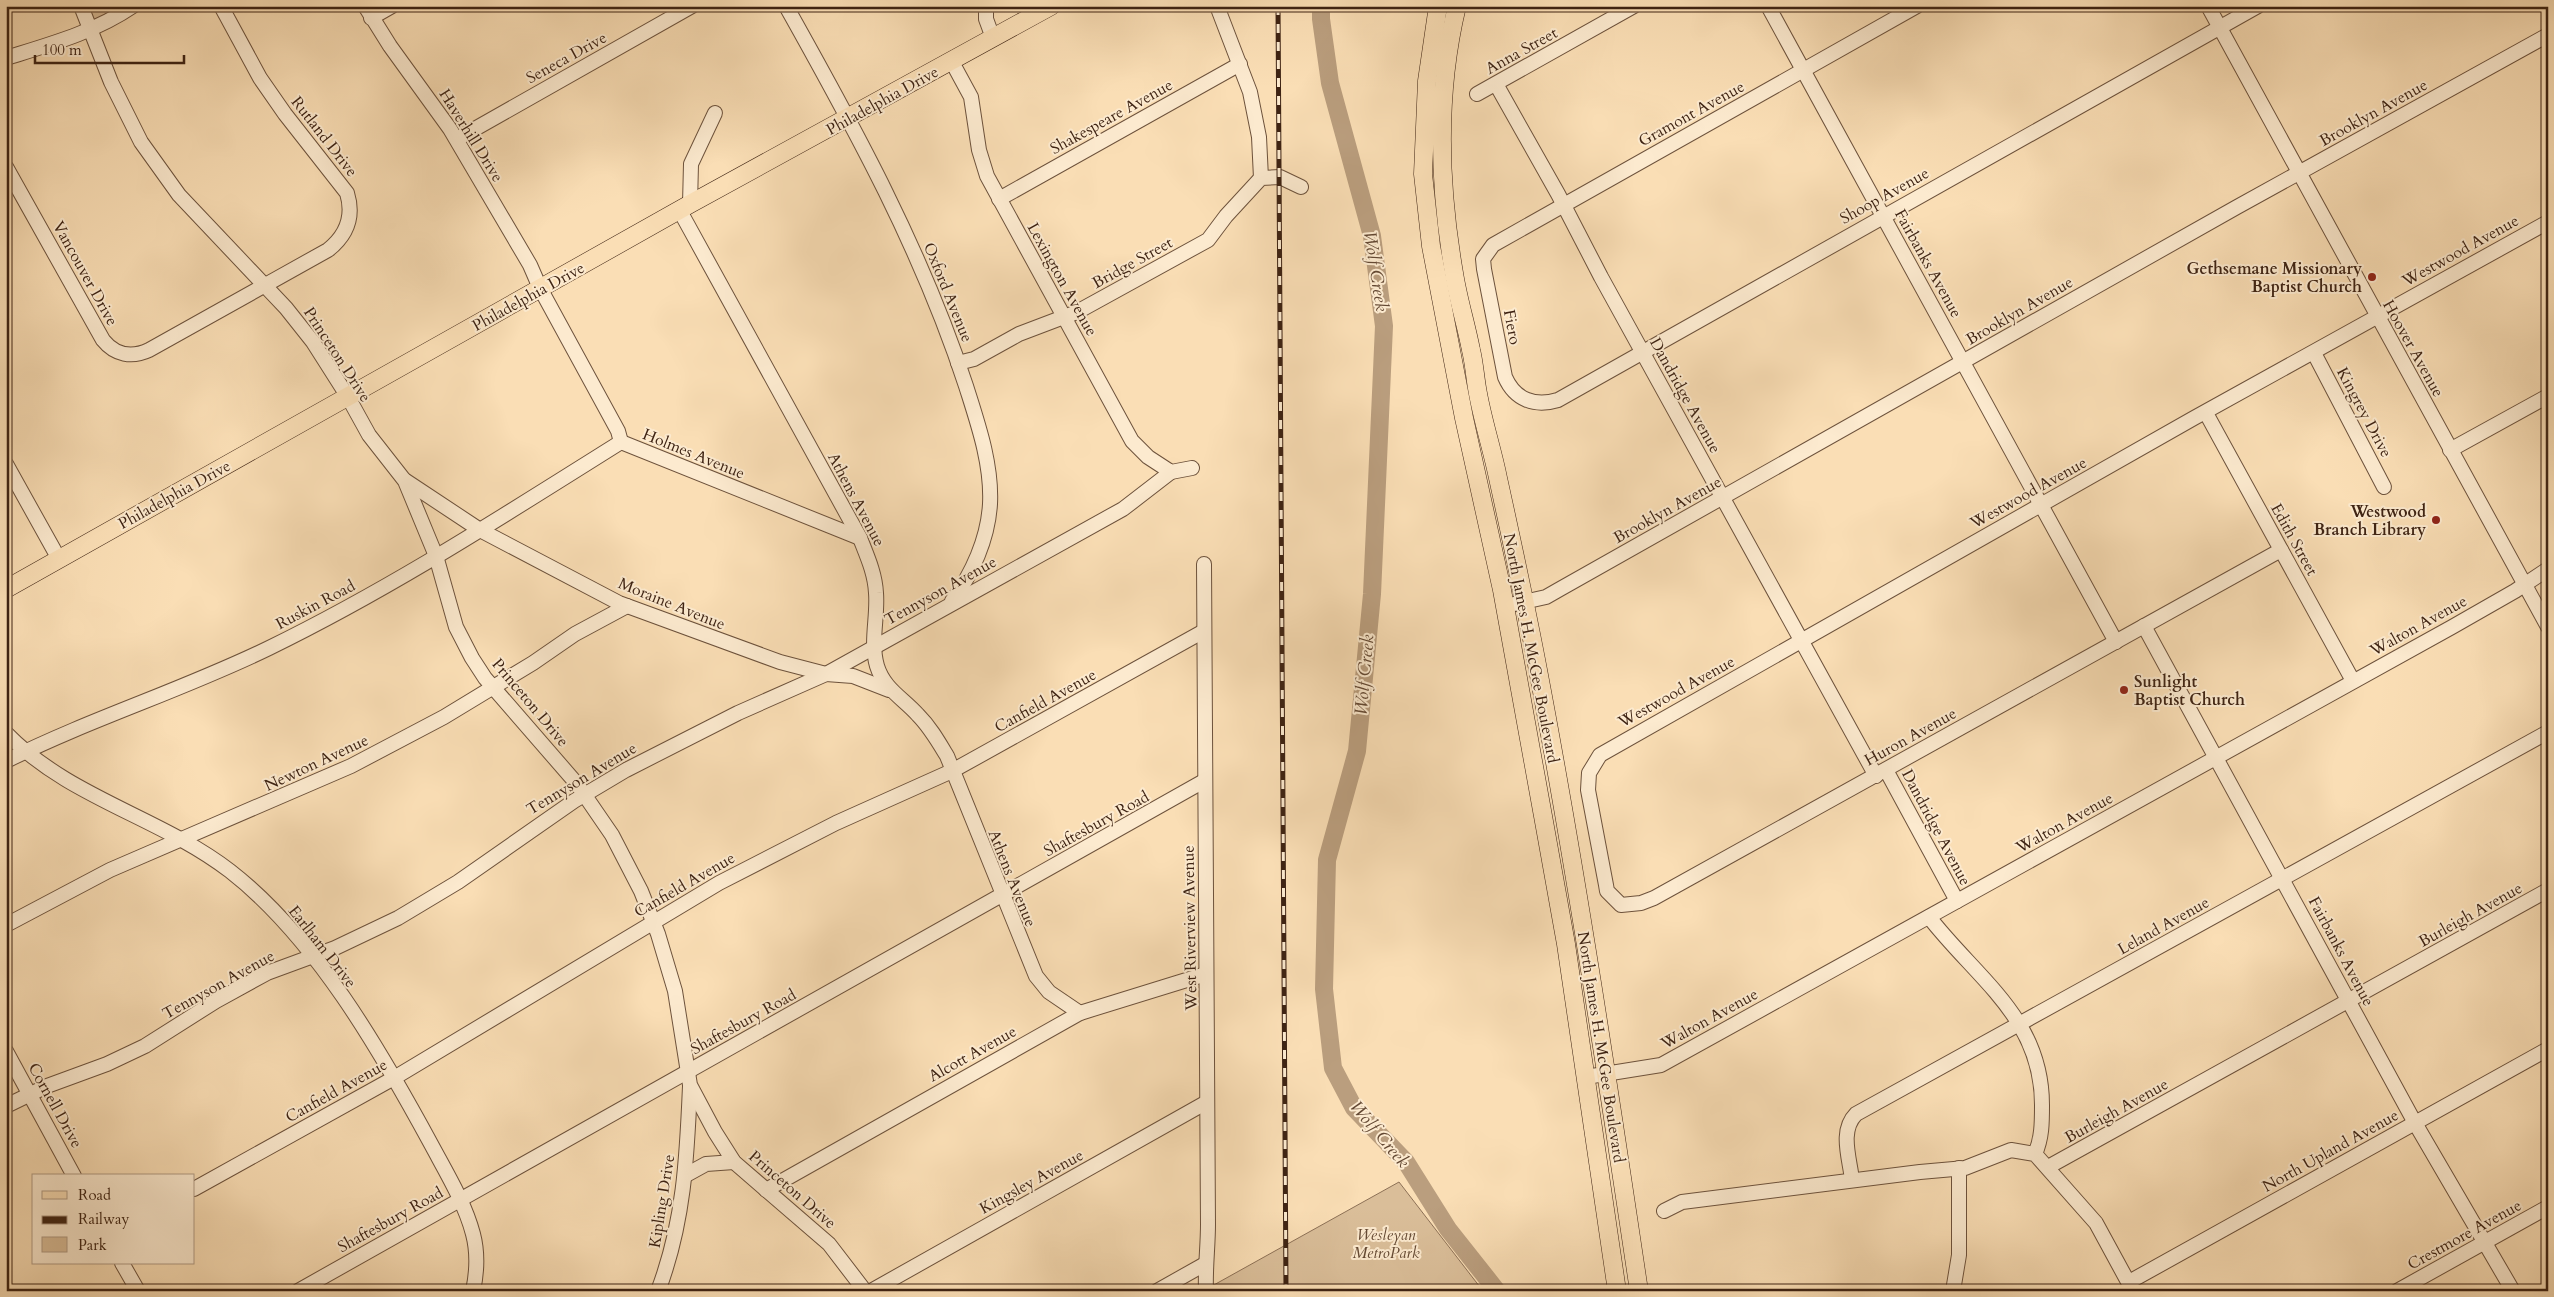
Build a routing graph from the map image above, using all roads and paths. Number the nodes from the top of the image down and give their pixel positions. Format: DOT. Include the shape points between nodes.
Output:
graph roads {
  1 [pos="81,6"];
  2 [pos="133,6"];
  3 [pos="221,6"];
  4 [pos="392,6"];
  5 [pos="692,6"];
  6 [pos="786,6"];
  7 [pos="986,6"];
  8 [pos="1051,6"];
  9 [pos="1216,6"];
  10 [pos="1438,6"];
  11 [pos="1457,6"];
  12 [pos="1634,6"];
  13 [pos="1768,6"];
  14 [pos="1917,6"];
  15 [pos="2208,6"];
  16 [pos="2258,6"];
  17 [pos="368,12"];
  18 [pos="2219,27"];
  19 [pos="91,30"];
  20 [pos="2548,35"];
  21 [pos="993,38"];
  22 [pos="6,58"];
  23 [pos="952,62"];
  24 [pos="1240,64"];
  25 [pos="1803,70"];
  26 [pos="1496,84"];
  27 [pos="1477,94"];
  28 [pos="715,113"];
  29 [pos="849,119"];
  30 [pos="457,139"];
  31 [pos="6,167"];
  32 [pos="2299,172"];
  33 [pos="1261,178"];
  34 [pos="1301,187"];
  35 [pos="999,199"];
  36 [pos="1563,206"];
  37 [pos="685,208"];
  38 [pos="1883,216"];
  39 [pos="2548,222"];
  40 [pos="1486,254"];
  41 [pos="264,286"];
  42 [pos="540,288"];
  43 [pos="2377,316"];
  44 [pos="1064,317"];
  45 [pos="1643,352"];
  46 [pos="2314,354"];
  47 [pos="1963,362"];
  48 [pos="958,363"];
  49 [pos="2548,396"];
  50 [pos="348,397"];
  51 [pos="1525,400"];
  52 [pos="2206,413"];
  53 [pos="621,442"];
  54 [pos="2450,450"];
  55 [pos="6,464"];
  56 [pos="1192,468"];
  57 [pos="1171,472"];
  58 [pos="405,481"];
  59 [pos="2384,487"];
  60 [pos="1722,498"];
  61 [pos="2041,505"];
  62 [pos="480,530"];
  63 [pos="860,538"];
  64 [pos="2281,550"];
  65 [pos="436,556"];
  66 [pos="58,559"];
  67 [pos="1204,564"];
  68 [pos="2548,569"];
  69 [pos="2525,584"];
  70 [pos="6,589"];
  71 [pos="1523,602"];
  72 [pos="626,606"];
  73 [pos="948,606"];
  74 [pos="1505,606"];
  75 [pos="2144,626"];
  76 [pos="2548,627"];
  77 [pos="1204,631"];
  78 [pos="1801,641"];
  79 [pos="2116,642"];
  80 [pos="875,646"];
  81 [pos="826,674"];
  82 [pos="2353,682"];
  83 [pos="494,688"];
  84 [pos="890,690"];
  85 [pos="2548,732"];
  86 [pos="6,733"];
  87 [pos="26,751"];
  88 [pos="2216,758"];
  89 [pos="6,761"];
  90 [pos="952,771"];
  91 [pos="1881,773"];
  92 [pos="1204,781"];
  93 [pos="584,795"];
  94 [pos="1596,834"];
  95 [pos="181,839"];
  96 [pos="2283,878"];
  97 [pos="2548,890"];
  98 [pos="1002,896"];
  99 [pos="1957,901"];
  100 [pos="1929,917"];
  101 [pos="653,921"];
  102 [pos="6,925"];
  103 [pos="312,956"];
  104 [pos="1206,974"];
  105 [pos="2350,1002"];
  106 [pos="1080,1013"];
  107 [pos="2021,1024"];
  108 [pos="2548,1049"];
  109 [pos="6,1051"];
  110 [pos="1606,1074"];
  111 [pos="1586,1076"];
  112 [pos="394,1078"];
  113 [pos="688,1079"];
  114 [pos="29,1094"];
  115 [pos="1207,1102"];
  116 [pos="6,1106"];
  117 [pos="2415,1123"];
  118 [pos="2035,1154"];
  119 [pos="734,1162"];
  120 [pos="2048,1167"];
  121 [pos="1959,1168"];
  122 [pos="73,1174"];
  123 [pos="686,1175"];
  124 [pos="1852,1180"];
  125 [pos="195,1188"];
  126 [pos="766,1190"];
  127 [pos="459,1200"];
  128 [pos="2548,1207"];
  129 [pos="1664,1211"];
  130 [pos="2484,1242"];
  131 [pos="123,1264"];
  132 [pos="1204,1264"];
  133 [pos="2131,1286"];
  134 [pos="138,1291"];
  135 [pos="298,1291"];
  136 [pos="473,1291"];
  137 [pos="658,1291"];
  138 [pos="865,1291"];
  139 [pos="871,1291"];
  140 [pos="1156,1291"];
  141 [pos="1206,1291"];
  142 [pos="1617,1291"];
  143 [pos="1639,1291"];
  144 [pos="1953,1291"];
  145 [pos="2397,1291"];
  146 [pos="2512,1291"];
  1 -- 19 [label="street, Princeton Drive"];
  2 -- 19 [label="street"];
  3 -- 41 [label="street, Rutland Drive" via="260,78 306,142 344,187 350,206 348,225 336,244"];
  4 -- 17 [label="street"];
  5 -- 30 [label="street, Seneca Drive"];
  6 -- 29 [label="street, Oxford Avenue"];
  7 -- 21 [label="street" via="986,19"];
  8 -- 21 [label="main road, Philadelphia Drive"];
  9 -- 24 [label="street"];
  10 -- 74 [label="main road, North James H. McGee Boulevard" via="1425,108 1423,174 1427,214 1448,339"];
  11 -- 71 [label="main road, North James H. McGee Boulevard" via="1442,119 1449,243"];
  12 -- 26 [label="street, Anna Street"];
  13 -- 25 [label="street, Fairbanks Avenue"];
  14 -- 25 [label="street, Gramont Avenue"];
  15 -- 18 [label="street, Hoover Avenue"];
  16 -- 18 [label="street, Shoop Avenue"];
  17 -- 30 [label="street, Haverhill Drive"];
  18 -- 32 [label="street, Hoover Avenue"];
  18 -- 38 [label="street, Shoop Avenue"];
  19 -- 22 [label="street"];
  19 -- 41 [label="street, Princeton Drive" via="124,112 160,171 202,222"];
  20 -- 32 [label="street, Brooklyn Avenue"];
  21 -- 23 [label="main road, Philadelphia Drive"];
  23 -- 29 [label="main road, Philadelphia Drive"];
  23 -- 35 [label="street, Lexington Avenue" via="971,96 979,150"];
  24 -- 33 [label="street" via="1256,115"];
  24 -- 35 [label="street, Shakespeare Avenue"];
  25 -- 36 [label="street, Gramont Avenue"];
  25 -- 38 [label="street, Fairbanks Avenue"];
  26 -- 27 [label="street, Anna Street"];
  26 -- 36 [label="street, Dandridge Avenue"];
  28 -- 37 [label="street" via="691,164"];
  29 -- 37 [label="main road, Philadelphia Drive"];
  29 -- 48 [label="street, Oxford Avenue" via="906,231"];
  30 -- 42 [label="street, Haverhill Drive"];
  31 -- 41 [label="street, Vancouver Drive" via="103,340 114,351 143,353"];
  32 -- 43 [label="street, Hoover Avenue"];
  32 -- 47 [label="street, Brooklyn Avenue"];
  33 -- 34 [label="street" via="1280,177"];
  33 -- 44 [label="street, Bridge Street" via="1208,240"];
  35 -- 44 [label="street, Lexington Avenue"];
  36 -- 40 [label="street, Gramont Avenue" via="1493,245"];
  36 -- 45 [label="street, Dandridge Avenue"];
  37 -- 42 [label="main road, Philadelphia Drive"];
  37 -- 63 [label="street, Athens Avenue"];
  38 -- 45 [label="street, Shoop Avenue"];
  38 -- 47 [label="street, Fairbanks Avenue"];
  39 -- 43 [label="street, Westwood Avenue"];
  40 -- 51 [label="street, Fiero" via="1484,268 1505,377 1514,392"];
  41 -- 50 [label="street, Princeton Drive" via="300,325"];
  42 -- 50 [label="main road, Philadelphia Drive"];
  42 -- 53 [label="street, Holmes Avenue"];
  43 -- 46 [label="street, Westwood Avenue"];
  43 -- 54 [label="street, Hoover Avenue"];
  44 -- 48 [label="street, Bridge Street" via="1019,334 974,359"];
  44 -- 57 [label="street, Lexington Avenue" via="1132,441 1148,457"];
  45 -- 51 [label="street, Shoop Avenue" via="1558,400 1542,404"];
  45 -- 60 [label="street, Dandridge Avenue"];
  46 -- 52 [label="street, Westwood Avenue"];
  46 -- 59 [label="street, Kingrey Drive"];
  47 -- 60 [label="street, Brooklyn Avenue"];
  47 -- 61 [label="street, Fairbanks Avenue"];
  48 -- 73 [label="street, Oxford Avenue" via="987,459 990,504 979,551 965,584"];
  49 -- 54 [label="street"];
  50 -- 58 [label="street, Princeton Drive" via="369,435"];
  50 -- 66 [label="main road, Philadelphia Drive"];
  52 -- 61 [label="street, Westwood Avenue"];
  52 -- 64 [label="street, Edith Street"];
  53 -- 62 [label="street, Ruskin Road"];
  53 -- 63 [label="street, Holmes Avenue"];
  54 -- 69 [label="street, Hoover Avenue"];
  55 -- 66 [label="street"];
  56 -- 57 [label="street"];
  57 -- 73 [label="street, Tennyson Avenue" via="1123,509"];
  58 -- 62 [label="street, Moraine Avenue"];
  58 -- 65 [label="street, Princeton Drive"];
  60 -- 71 [label="street, Brooklyn Avenue" via="1546,597"];
  60 -- 78 [label="street, Dandridge Avenue"];
  61 -- 78 [label="street, Westwood Avenue"];
  61 -- 79 [label="street, Fairbanks Avenue"];
  62 -- 65 [label="street, Ruskin Road"];
  62 -- 72 [label="street, Moraine Avenue"];
  63 -- 80 [label="street, Athens Avenue" via="875,580"];
  64 -- 75 [label="street, Huron Avenue"];
  64 -- 82 [label="street, Edith Street"];
  65 -- 83 [label="street, Princeton Drive" via="456,627 472,658"];
  65 -- 87 [label="street, Ruskin Road" via="336,614 267,649 92,720"];
  66 -- 70 [label="main road, Philadelphia Drive"];
  67 -- 77 [label="street, West Riverview Avenue"];
  68 -- 69 [label="street, Walton Avenue"];
  69 -- 76 [label="street, Hoover Avenue"];
  69 -- 82 [label="street, Walton Avenue"];
  71 -- 74 [label="street, Brooklyn Avenue"];
  71 -- 110 [label="main road, North James H. McGee Boulevard" via="1567,828"];
  72 -- 81 [label="street, Moraine Avenue" via="780,662"];
  72 -- 83 [label="street, Newton Avenue" via="575,634"];
  73 -- 80 [label="street, Tennyson Avenue"];
  74 -- 111 [label="main road, North James H. McGee Boulevard" via="1566,944"];
  75 -- 79 [label="street, Huron Avenue"];
  75 -- 88 [label="street, Fairbanks Avenue"];
  77 -- 90 [label="street, Canfield Avenue"];
  77 -- 92 [label="street, West Riverview Avenue"];
  78 -- 91 [label="street, Dandridge Avenue"];
  78 -- 94 [label="street, Westwood Avenue" via="1600,755 1589,773 1588,783"];
  79 -- 91 [label="street, Huron Avenue"];
  80 -- 81 [label="street, Tennyson Avenue"];
  80 -- 84 [label="street, Athens Avenue" via="877,665"];
  81 -- 84 [label="street, Moraine Avenue" via="853,676"];
  81 -- 93 [label="street, Tennyson Avenue" via="661,751"];
  82 -- 88 [label="street, Walton Avenue"];
  83 -- 93 [label="street, Princeton Drive"];
  83 -- 95 [label="street, Newton Avenue" via="352,766"];
  84 -- 90 [label="street, Athens Avenue" via="929,727"];
  85 -- 96 [label="street, Leland Avenue"];
  86 -- 87 [label="street, Earlham Drive"];
  87 -- 89 [label="street, Ruskin Road"];
  87 -- 95 [label="street, Earlham Drive" via="76,786"];
  88 -- 96 [label="street, Fairbanks Avenue"];
  88 -- 99 [label="street, Walton Avenue"];
  90 -- 98 [label="street, Athens Avenue"];
  90 -- 101 [label="street, Canfield Avenue" via="781,850"];
  91 -- 94 [label="street, Huron Avenue" via="1641,904 1621,904 1607,890"];
  91 -- 99 [label="street, Dandridge Avenue"];
  92 -- 98 [label="street, Shaftesbury Road"];
  92 -- 104 [label="street, West Riverview Avenue"];
  93 -- 101 [label="street, Princeton Drive" via="612,835"];
  93 -- 103 [label="street, Tennyson Avenue" via="422,905 373,931"];
  95 -- 102 [label="street, Newton Avenue" via="110,870"];
  95 -- 103 [label="street, Earlham Drive" via="260,897"];
  96 -- 105 [label="street, Fairbanks Avenue"];
  96 -- 107 [label="street, Leland Avenue"];
  97 -- 105 [label="street, Burleigh Avenue"];
  98 -- 106 [label="street, Athens Avenue" via="1036,976 1049,992"];
  98 -- 113 [label="street, Shaftesbury Road"];
  99 -- 100 [label="street, Walton Avenue"];
  100 -- 107 [label="street"];
  100 -- 110 [label="street, Walton Avenue" via="1661,1065"];
  101 -- 112 [label="street, Canfield Avenue"];
  101 -- 113 [label="street, Princeton Drive" via="675,991"];
  103 -- 112 [label="street, Earlham Drive"];
  103 -- 114 [label="street, Tennyson Avenue" via="246,984 151,1042 107,1064"];
  104 -- 106 [label="street, Alcott Avenue"];
  104 -- 115 [label="street, West Riverview Avenue"];
  105 -- 117 [label="street, Fairbanks Avenue"];
  105 -- 120 [label="street, Burleigh Avenue"];
  106 -- 126 [label="street, Alcott Avenue"];
  107 -- 118 [label="street" via="2037,1067 2040,1088 2041,1142"];
  107 -- 124 [label="street, Leland Avenue" via="1856,1114 1847,1126 1846,1134"];
  108 -- 117 [label="street, North Upland Avenue"];
  109 -- 114 [label="street, Cornell Drive"];
  110 -- 111 [label="street, Walton Avenue"];
  110 -- 143 [label="main road, North James H. McGee Boulevard"];
  111 -- 142 [label="main road, North James H. McGee Boulevard"];
  112 -- 125 [label="street, Canfield Avenue"];
  112 -- 127 [label="street, Earlham Drive"];
  113 -- 119 [label="street, Princeton Drive"];
  113 -- 123 [label="street, Kipling Drive"];
  113 -- 127 [label="street, Shaftesbury Road"];
  114 -- 116 [label="street, Tennyson Avenue"];
  114 -- 122 [label="street, Cornell Drive"];
  115 -- 132 [label="street, West Riverview Avenue" via="1208,1250"];
  115 -- 139 [label="street, Kingsley Avenue"];
  117 -- 130 [label="street, Fairbanks Avenue"];
  117 -- 133 [label="street, North Upland Avenue"];
  118 -- 120 [label="street"];
  118 -- 121 [label="street" via="2011,1150"];
  119 -- 123 [label="street" via="706,1164"];
  119 -- 126 [label="street, Princeton Drive"];
  120 -- 133 [label="street" via="2096,1223"];
  121 -- 124 [label="street"];
  121 -- 144 [label="street" via="1959,1255"];
  123 -- 137 [label="street, Kipling Drive" via="677,1228"];
  124 -- 129 [label="street" via="1682,1202"];
  126 -- 138 [label="street, Princeton Drive" via="829,1244"];
  127 -- 135 [label="street, Shaftesbury Road"];
  127 -- 136 [label="street, Earlham Drive" via="473,1234 476,1253"];
  128 -- 130 [label="street, Crestmore Avenue"];
  130 -- 145 [label="street, Crestmore Avenue"];
  130 -- 146 [label="street, Fairbanks Avenue"];
  131 -- 134 [label="street"];
  132 -- 140 [label="street"];
  132 -- 141 [label="street, West Riverview Avenue"];
}
